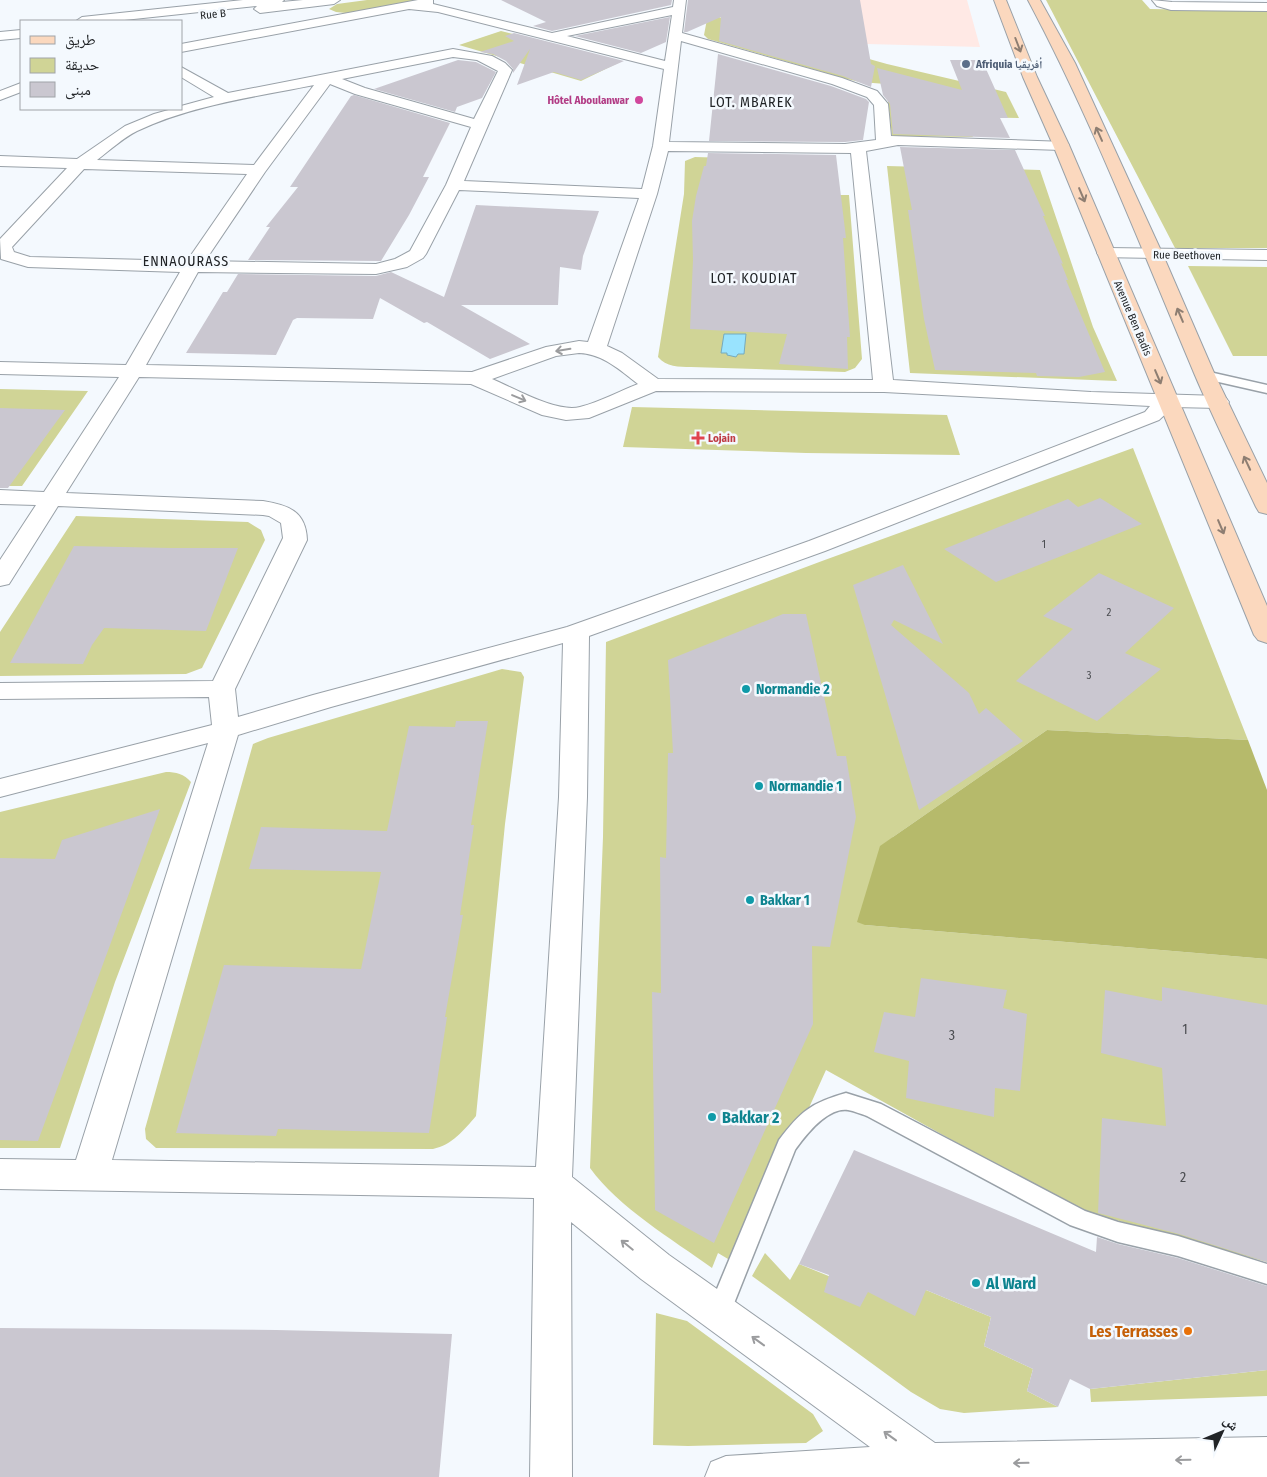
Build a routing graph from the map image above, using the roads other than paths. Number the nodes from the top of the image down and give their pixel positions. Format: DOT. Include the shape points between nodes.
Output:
graph roads {
  1 [pos="334,0"];
  2 [pos="441,0"];
  3 [pos="1000,0"];
  4 [pos="1034,0"];
  5 [pos="1158,0"];
  6 [pos="283,2"];
  7 [pos="679,5"];
  8 [pos="411,6"];
  9 [pos="1267,8"];
  10 [pos="93,20"];
  11 [pos="158,20"];
  12 [pos="319,21"];
  13 [pos="20,27"];
  14 [pos="0,29"];
  15 [pos="20,34"];
  16 [pos="552,35"];
  17 [pos="676,35"];
  18 [pos="0,36"];
  19 [pos="182,48"];
  20 [pos="672,67"];
  21 [pos="182,72"];
  22 [pos="327,78"];
  23 [pos="20,86"];
  24 [pos="20,86"];
  25 [pos="0,87"];
  26 [pos="360,91"];
  27 [pos="0,96"];
  28 [pos="226,98"];
  29 [pos="305,105"];
  30 [pos="479,124"];
  31 [pos="884,142"];
  32 [pos="1060,145"];
  33 [pos="660,146"];
  34 [pos="858,149"];
  35 [pos="0,161"];
  36 [pos="79,165"];
  37 [pos="258,170"];
  38 [pos="454,185"];
  39 [pos="649,194"];
  40 [pos="1106,253"];
  41 [pos="1154,255"];
  42 [pos="1267,255"];
  43 [pos="192,267"];
  44 [pos="596,348"];
  45 [pos="0,368"];
  46 [pos="132,372"];
  47 [pos="1205,375"];
  48 [pos="474,378"];
  49 [pos="653,385"];
  50 [pos="884,386"];
  51 [pos="1267,389"];
  52 [pos="1168,400"];
  53 [pos="1218,402"];
  54 [pos="0,497"];
  55 [pos="52,500"];
  56 [pos="1267,507"];
  57 [pos="0,579"];
  58 [pos="576,632"];
  59 [pos="1267,635"];
  60 [pos="222,689"];
  61 [pos="0,691"];
  62 [pos="226,730"];
  63 [pos="0,788"];
  64 [pos="0,1174"];
  65 [pos="90,1174"];
  66 [pos="553,1183"];
  67 [pos="1267,1274"];
  68 [pos="719,1313"];
  69 [pos="1267,1458"];
  70 [pos="929,1464"];
  71 [pos="551,1477"];
  72 [pos="726,1477"];
  1 -- 6 [label="street, Rue B"];
  2 -- 8 [label="street"];
  3 -- 32 [label="main road, Avenue Ben Badis, one-way"];
  41 -- 4 [label="main road, one-way" via="1068,63"];
  5 -- 9 [label="street" via="1171,6"];
  6 -- 10 [label="street, Rue B"];
  6 -- 11 [label="street, Rue B"];
  6 -- 12 [label="street"];
  7 -- 16 [label="street"];
  7 -- 17 [label="street"];
  8 -- 12 [label="street"];
  8 -- 16 [label="street" via="438,8"];
  12 -- 19 [label="street"];
  13 -- 14 [label="street"];
  15 -- 18 [label="street"];
  16 -- 20 [label="street"];
  17 -- 20 [label="street"];
  17 -- 31 [label="street" via="872,94 880,104"];
  20 -- 33 [label="street"];
  21 -- 28 [label="street"];
  22 -- 26 [label="street"];
  22 -- 28 [label="street"];
  22 -- 29 [label="street"];
  22 -- 30 [label="street" via="439,54 487,59 505,70"];
  23 -- 25 [label="street"];
  24 -- 27 [label="street"];
  26 -- 29 [label="street"];
  26 -- 30 [label="street"];
  28 -- 36 [label="street" via="159,117 130,129"];
  29 -- 37 [label="street"];
  30 -- 38 [label="street"];
  31 -- 32 [label="street"];
  31 -- 34 [label="street"];
  32 -- 40 [label="main road, Avenue Ben Badis, one-way"];
  33 -- 34 [label="street"];
  33 -- 39 [label="street"];
  34 -- 50 [label="street"];
  35 -- 36 [label="street"];
  36 -- 37 [label="street"];
  36 -- 43 [label="street" via="8,238 2,246 6,254 28,262"];
  37 -- 43 [label="street"];
  38 -- 39 [label="street"];
  38 -- 43 [label="street" via="417,254 401,264 376,269"];
  39 -- 44 [label="street"];
  40 -- 41 [label="street, Rue Beethoven"];
  40 -- 52 [label="main road, Avenue Ben Badis, one-way"];
  41 -- 42 [label="street, Rue Beethoven"];
  47 -- 41 [label="main road, one-way"];
  43 -- 46 [label="street"];
  44 -- 48 [label="street, one-way" via="553,351"];
  44 -- 49 [label="street" via="615,357"];
  45 -- 46 [label="street"];
  46 -- 48 [label="street"];
  46 -- 55 [label="street"];
  47 -- 51 [label="lane"];
  47 -- 53 [label="main road"];
  48 -- 49 [label="street, one-way" via="566,414 582,414"];
  49 -- 50 [label="street"];
  50 -- 52 [label="street"];
  52 -- 53 [label="street"];
  52 -- 58 [label="street" via="1152,416 1133,424 817,546"];
  52 -- 59 [label="main road, Avenue Ben Badis, one-way"];
  56 -- 53 [label="main road, one-way"];
  54 -- 55 [label="street"];
  55 -- 57 [label="street"];
  55 -- 60 [label="street" via="242,507 285,515 293,524 295,540"];
  58 -- 62 [label="street"];
  58 -- 66 [label="street" via="573,807"];
  60 -- 61 [label="street"];
  60 -- 62 [label="street"];
  62 -- 63 [label="street"];
  62 -- 65 [label="street"];
  64 -- 65 [label="street"];
  65 -- 66 [label="street"];
  68 -- 66 [label="street, one-way" via="655,1267"];
  66 -- 71 [label="street"];
  67 -- 68 [label="lane" via="1078,1218 874,1110 846,1101 826,1107 804,1122 786,1146"];
  70 -- 68 [label="street, one-way"];
  69 -- 70 [label="street, one-way"];
  70 -- 72 [label="street"];
}
